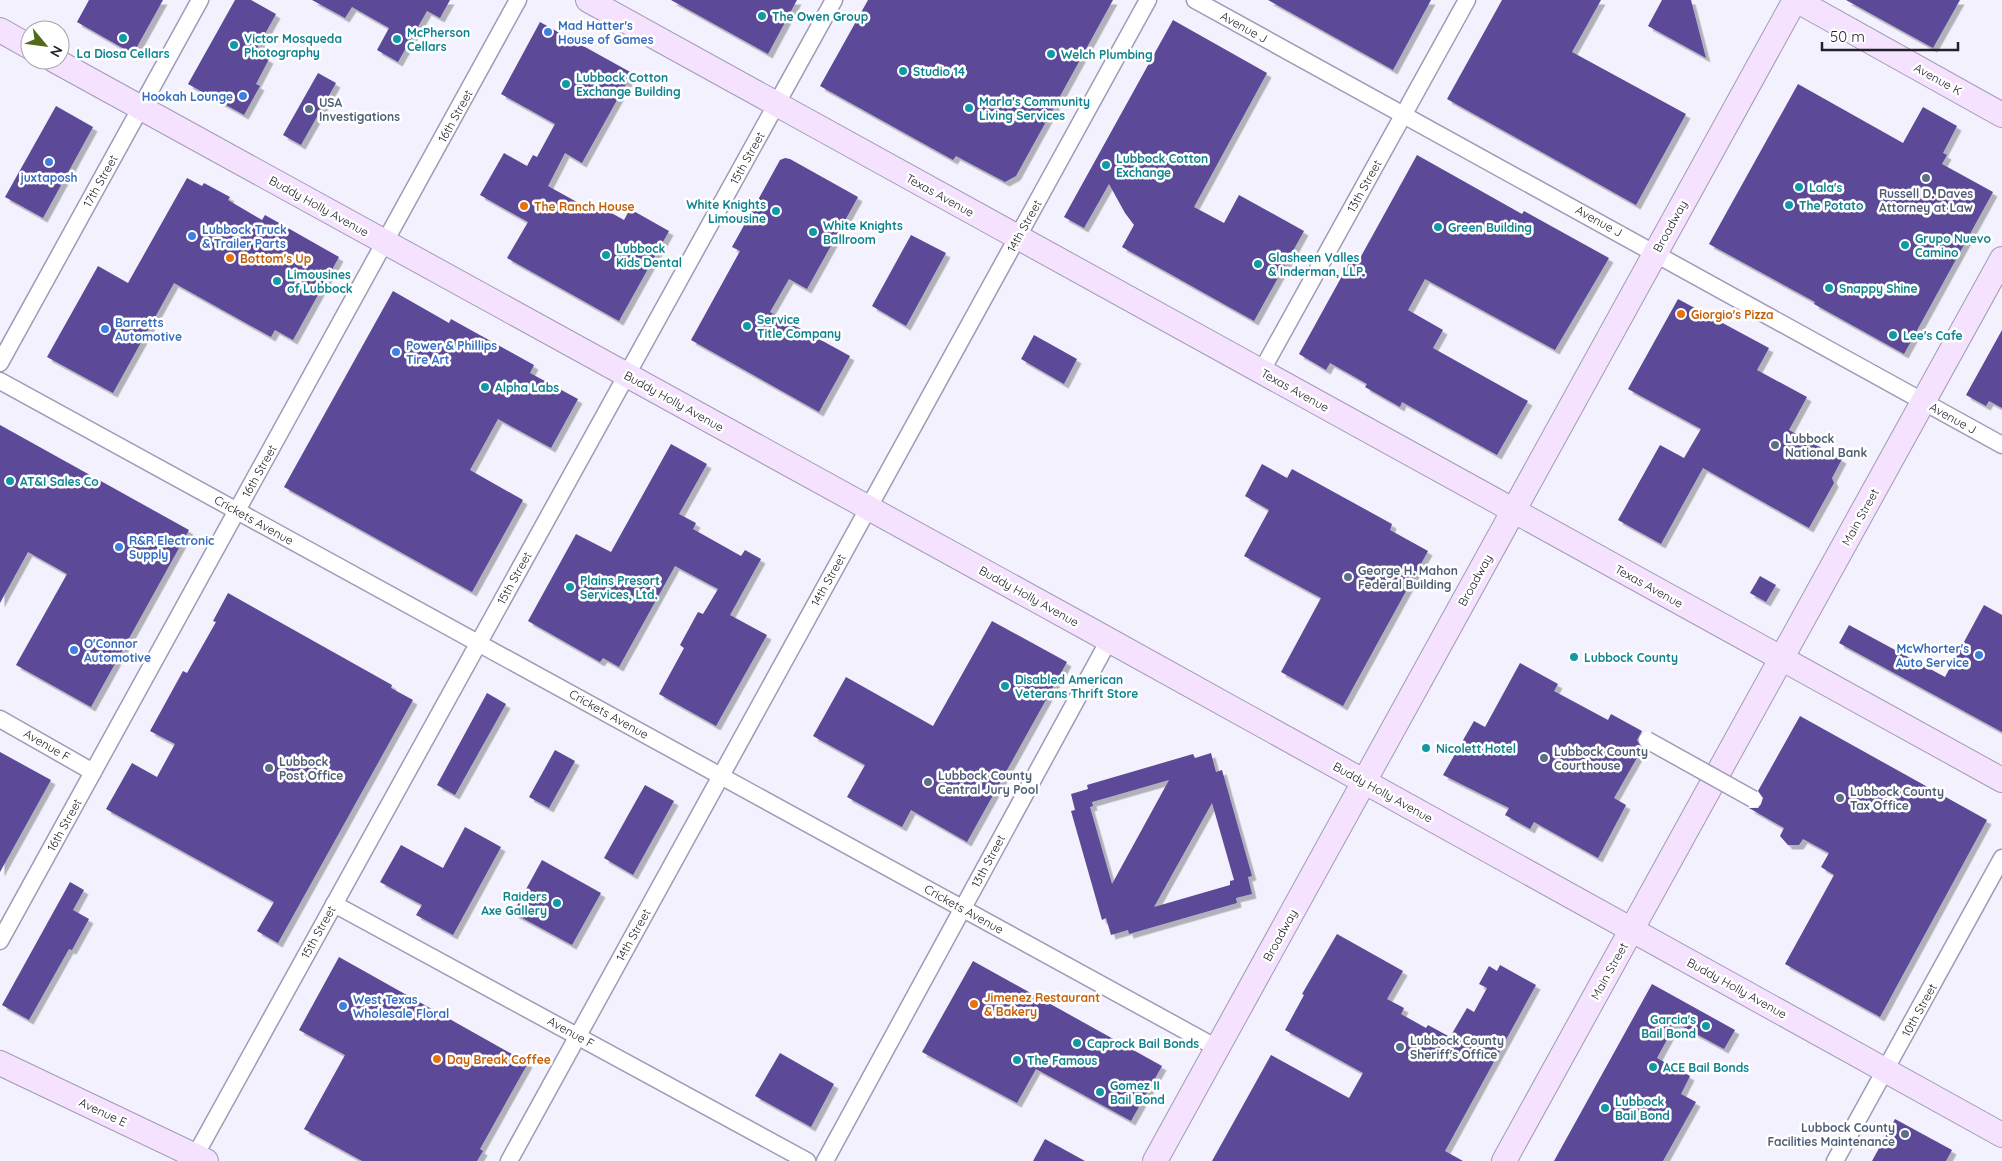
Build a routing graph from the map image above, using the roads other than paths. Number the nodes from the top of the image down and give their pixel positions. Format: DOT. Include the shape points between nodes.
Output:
graph roads {
  1 [pos="200,0"];
  2 [pos="518,0"];
  3 [pos="588,0"];
  4 [pos="834,0"];
  5 [pos="1148,0"];
  6 [pos="1195,0"];
  7 [pos="1466,0"];
  8 [pos="1795,0"];
  9 [pos="0,30"];
  10 [pos="20,41"];
  11 [pos="70,69"];
  12 [pos="776,104"];
  13 [pos="140,108"];
  14 [pos="1404,114"];
  15 [pos="2002,115"];
  16 [pos="1018,237"];
  17 [pos="385,242"];
  18 [pos="1655,252"];
  19 [pos="2002,260"];
  20 [pos="0,363"];
  21 [pos="1261,372"];
  22 [pos="627,375"];
  23 [pos="0,381"];
  24 [pos="1924,401"];
  25 [pos="2002,445"];
  26 [pos="869,508"];
  27 [pos="237,511"];
  28 [pos="1513,511"];
  29 [pos="1109,640"];
  30 [pos="478,643"];
  31 [pos="1782,659"];
  32 [pos="0,719"];
  33 [pos="1646,740"];
  34 [pos="93,772"];
  35 [pos="721,776"];
  36 [pos="2002,780"];
  37 [pos="1364,781"];
  38 [pos="1754,800"];
  39 [pos="2002,858"];
  40 [pos="334,904"];
  41 [pos="963,908"];
  42 [pos="1632,930"];
  43 [pos="0,941"];
  44 [pos="578,1036"];
  45 [pos="1217,1048"];
  46 [pos="0,1063"];
  47 [pos="1885,1070"];
  48 [pos="2002,1135"];
  49 [pos="200,1158"];
  50 [pos="509,1161"];
  51 [pos="807,1161"];
  52 [pos="825,1161"];
  53 [pos="1155,1161"];
  54 [pos="1504,1161"];
  55 [pos="1835,1161"];
  1 -- 13 [label="street, 17th Street"];
  2 -- 17 [label="street, 16th Street"];
  3 -- 12 [label="main road, Texas Avenue"];
  4 -- 12 [label="street, 15th Street"];
  5 -- 16 [label="street, 14th Street"];
  6 -- 14 [label="street, Avenue J"];
  7 -- 14 [label="street, 13th Street"];
  8 -- 15 [label="main road, Avenue K"];
  8 -- 18 [label="main road, Broadway"];
  9 -- 10 [label="main road"];
  11 -- 13 [label="main road, Buddy Holly Avenue"];
  12 -- 16 [label="main road, Texas Avenue"];
  12 -- 22 [label="street, 15th Street"];
  13 -- 17 [label="main road, Buddy Holly Avenue"];
  13 -- 20 [label="street, 17th Street"];
  14 -- 18 [label="street, Avenue J"];
  14 -- 21 [label="street, 13th Street"];
  16 -- 21 [label="main road, Texas Avenue"];
  16 -- 26 [label="street, 14th Street"];
  17 -- 22 [label="main road, Buddy Holly Avenue"];
  17 -- 27 [label="street, 16th Street"];
  18 -- 24 [label="street, Avenue J"];
  18 -- 28 [label="main road, Broadway"];
  19 -- 24 [label="main road, Main Street"];
  21 -- 28 [label="main road, Texas Avenue"];
  22 -- 26 [label="main road, Buddy Holly Avenue"];
  22 -- 30 [label="street, 15th Street"];
  23 -- 27 [label="street, Crickets Avenue"];
  24 -- 25 [label="street, Avenue J"];
  24 -- 31 [label="main road, Main Street"];
  26 -- 29 [label="main road, Buddy Holly Avenue"];
  26 -- 35 [label="street, 14th Street"];
  27 -- 30 [label="street, Crickets Avenue"];
  27 -- 34 [label="street, 16th Street"];
  28 -- 31 [label="main road, Texas Avenue"];
  28 -- 37 [label="main road, Broadway"];
  29 -- 37 [label="main road, Buddy Holly Avenue"];
  29 -- 41 [label="street, 13th Street"];
  30 -- 35 [label="street, Crickets Avenue"];
  30 -- 40 [label="street, 15th Street"];
  31 -- 36 [label="main road, Texas Avenue"];
  31 -- 42 [label="main road, Main Street"];
  32 -- 34 [label="street, Avenue F"];
  33 -- 38 [label="street, bridge"];
  34 -- 43 [label="street, 16th Street"];
  35 -- 41 [label="street, Crickets Avenue"];
  35 -- 44 [label="street, 14th Street"];
  37 -- 42 [label="main road, Buddy Holly Avenue"];
  37 -- 45 [label="main road, Broadway"];
  39 -- 47 [label="street, 10th Street"];
  40 -- 44 [label="street, Avenue F"];
  40 -- 49 [label="street, 15th Street"];
  41 -- 45 [label="street, Crickets Avenue"];
  41 -- 52 [label="street, 13th Street"];
  42 -- 47 [label="main road, Buddy Holly Avenue"];
  42 -- 54 [label="main road, Main Street"];
  44 -- 50 [label="street, 14th Street"];
  44 -- 51 [label="street, Avenue F"];
  45 -- 53 [label="main road, Broadway"];
  46 -- 49 [label="main road, Avenue E"];
  47 -- 48 [label="main road, Buddy Holly Avenue"];
  47 -- 55 [label="street, 10th Street"];
}
